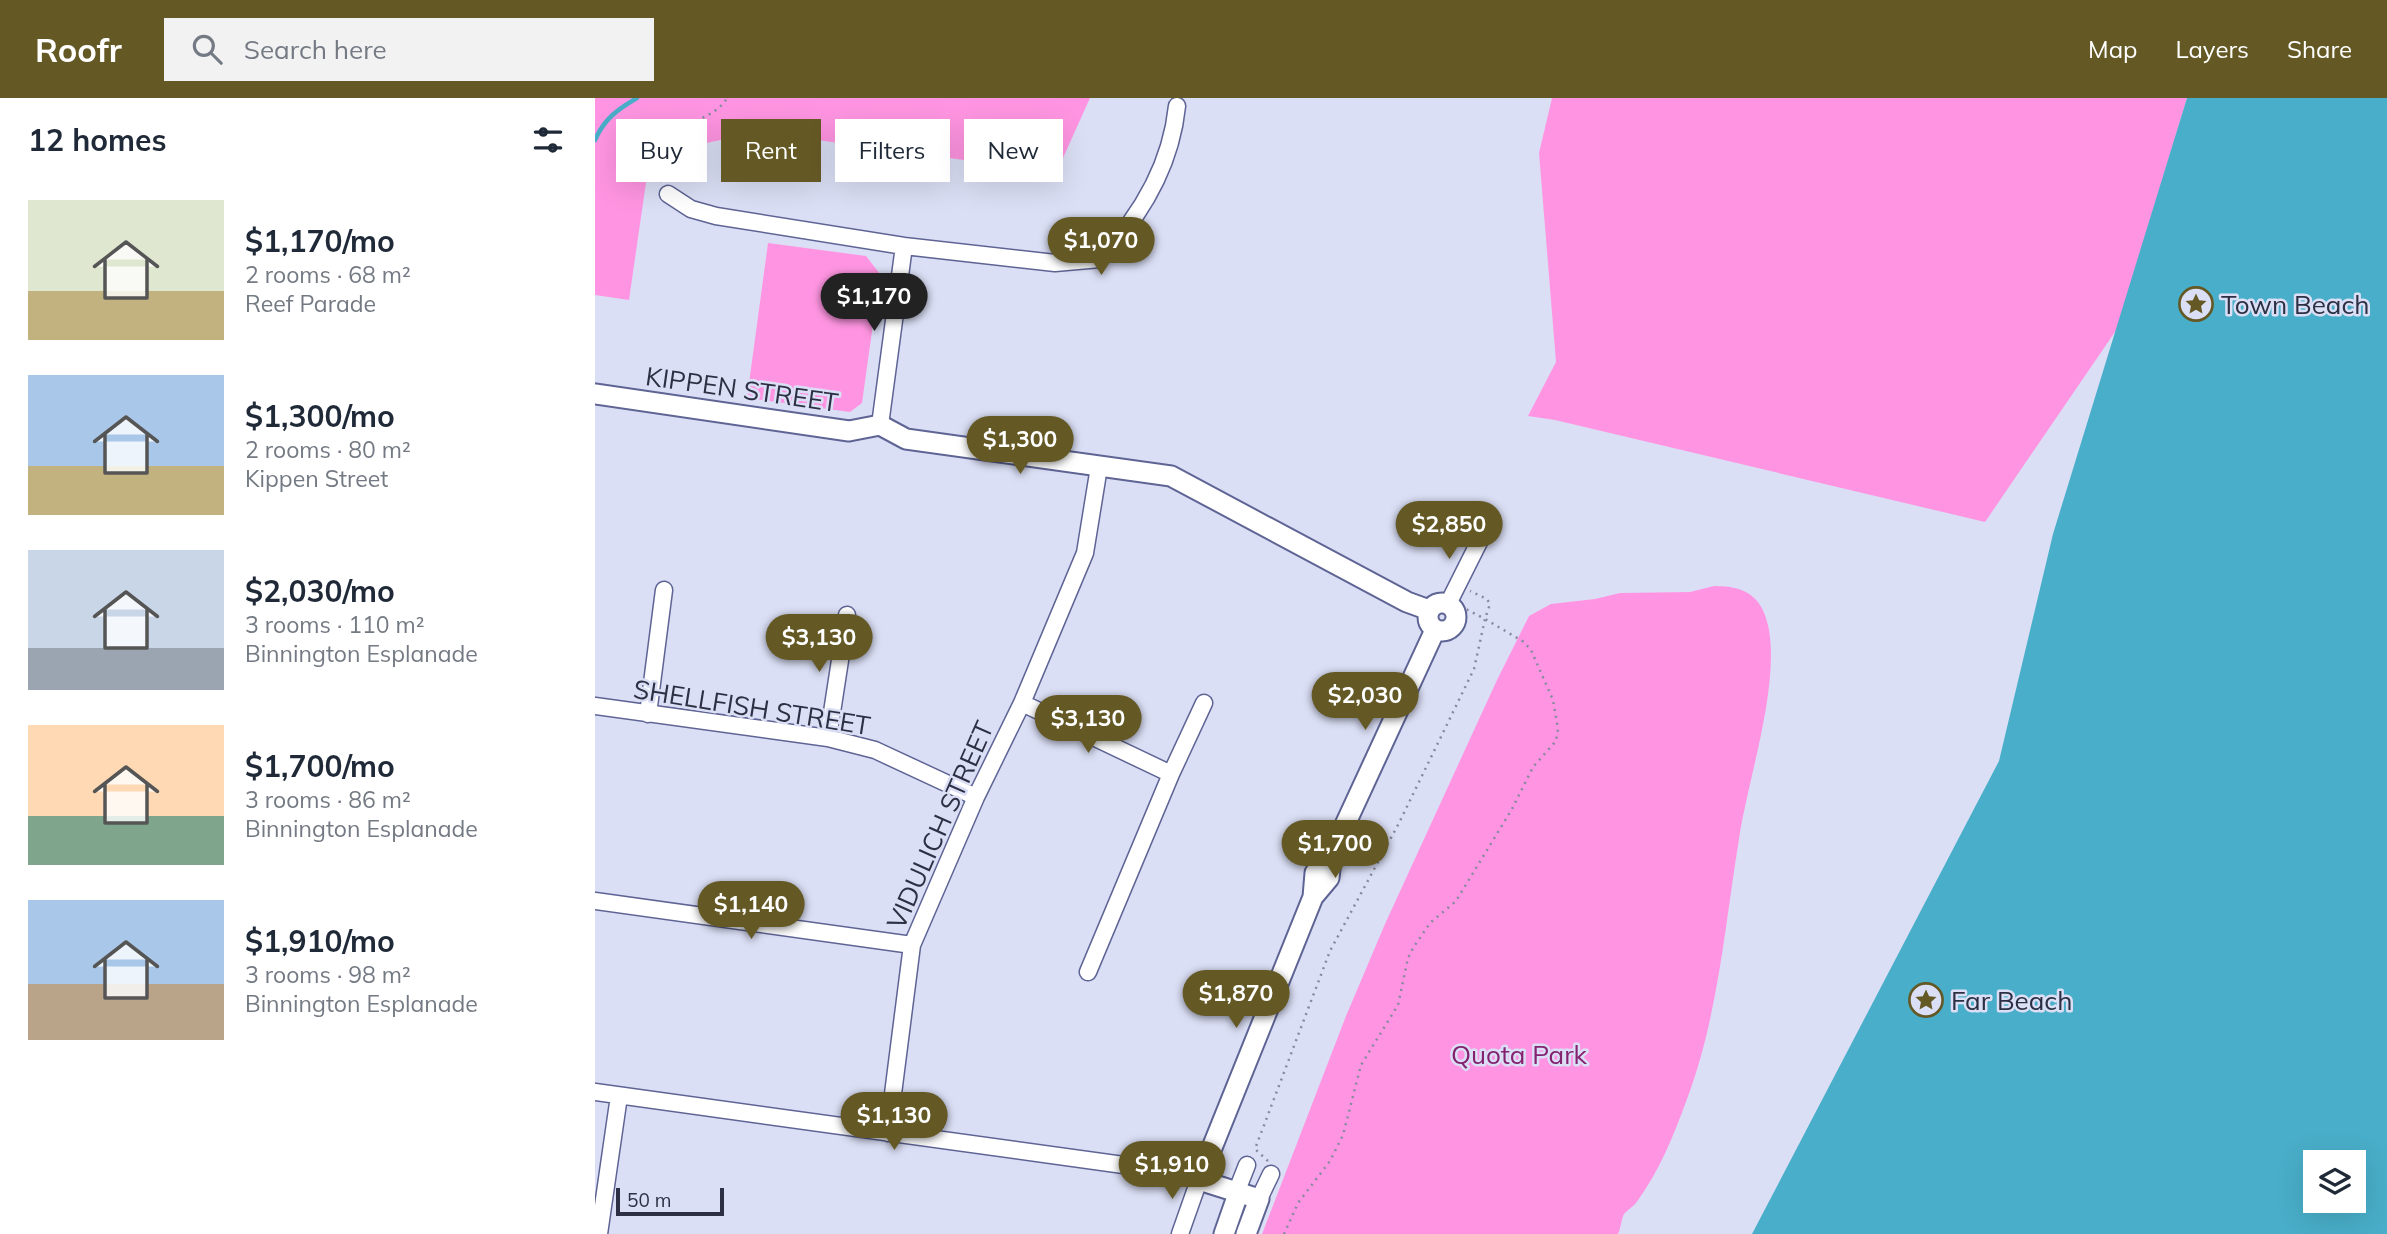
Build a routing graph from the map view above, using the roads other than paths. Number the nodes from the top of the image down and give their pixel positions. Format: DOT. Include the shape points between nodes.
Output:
graph roads {
  1 [pos="1177,106"];
  2 [pos="668,194"];
  3 [pos="904,246"];
  4 [pos="595,394"];
  5 [pos="880,425"];
  6 [pos="1100,467"];
  7 [pos="1484,532"];
  8 [pos="664,590"];
  9 [pos="1442,605"];
  10 [pos="846,615"];
  11 [pos="1204,702"];
  12 [pos="1022,704"];
  13 [pos="595,706"];
  14 [pos="648,713"];
  15 [pos="828,738"];
  16 [pos="1171,774"];
  17 [pos="976,797"];
  18 [pos="595,901"];
  19 [pos="912,945"];
  20 [pos="1088,972"];
  21 [pos="595,1093"];
  22 [pos="619,1096"];
  23 [pos="888,1133"];
  24 [pos="1247,1165"];
  25 [pos="1273,1170"];
  26 [pos="1199,1180"];
  27 [pos="1237,1193"];
  28 [pos="1259,1199"];
  29 [pos="599,1234"];
  30 [pos="1180,1234"];
  31 [pos="1224,1234"];
  32 [pos="1245,1234"];
  1 -- 3 [label="street" via="1166,157 1129,229 1100,258 1055,263"];
  2 -- 3 [label="street" via="691,209 716,216"];
  3 -- 5 [label="street"];
  4 -- 5 [label="street, KIPPEN STREET" via="849,431"];
  5 -- 6 [label="street" via="906,439"];
  6 -- 9 [label="street" via="1171,476 1407,602"];
  6 -- 12 [label="street, VIDULICH STREET" via="1085,553"];
  7 -- 9 [label="street" via="1458,585"];
  8 -- 14 [label="street"];
  9 -- 26 [label="street" via="1428,621 1434,630 1332,853 1329,878 1313,897"];
  10 -- 15 [label="street"];
  11 -- 16 [label="street"];
  12 -- 16 [label="street"];
  12 -- 17 [label="street, VIDULICH STREET"];
  13 -- 14 [label="street, SHELLFISH STREET"];
  14 -- 15 [label="street, SHELLFISH STREET"];
  15 -- 17 [label="street, SHELLFISH STREET" via="875,750"];
  16 -- 20 [label="street"];
  17 -- 19 [label="street, VIDULICH STREET"];
  18 -- 19 [label="street"];
  19 -- 23 [label="street, VIDULICH STREET"];
  21 -- 22 [label="street"];
  22 -- 23 [label="street"];
  22 -- 29 [label="street"];
  23 -- 26 [label="street" via="1158,1169"];
  24 -- 27 [label="street"];
  25 -- 28 [label="street"];
  26 -- 27 [label="street"];
  26 -- 30 [label="street"];
  27 -- 28 [label="street"];
  27 -- 31 [label="street"];
  28 -- 32 [label="street"];
}
